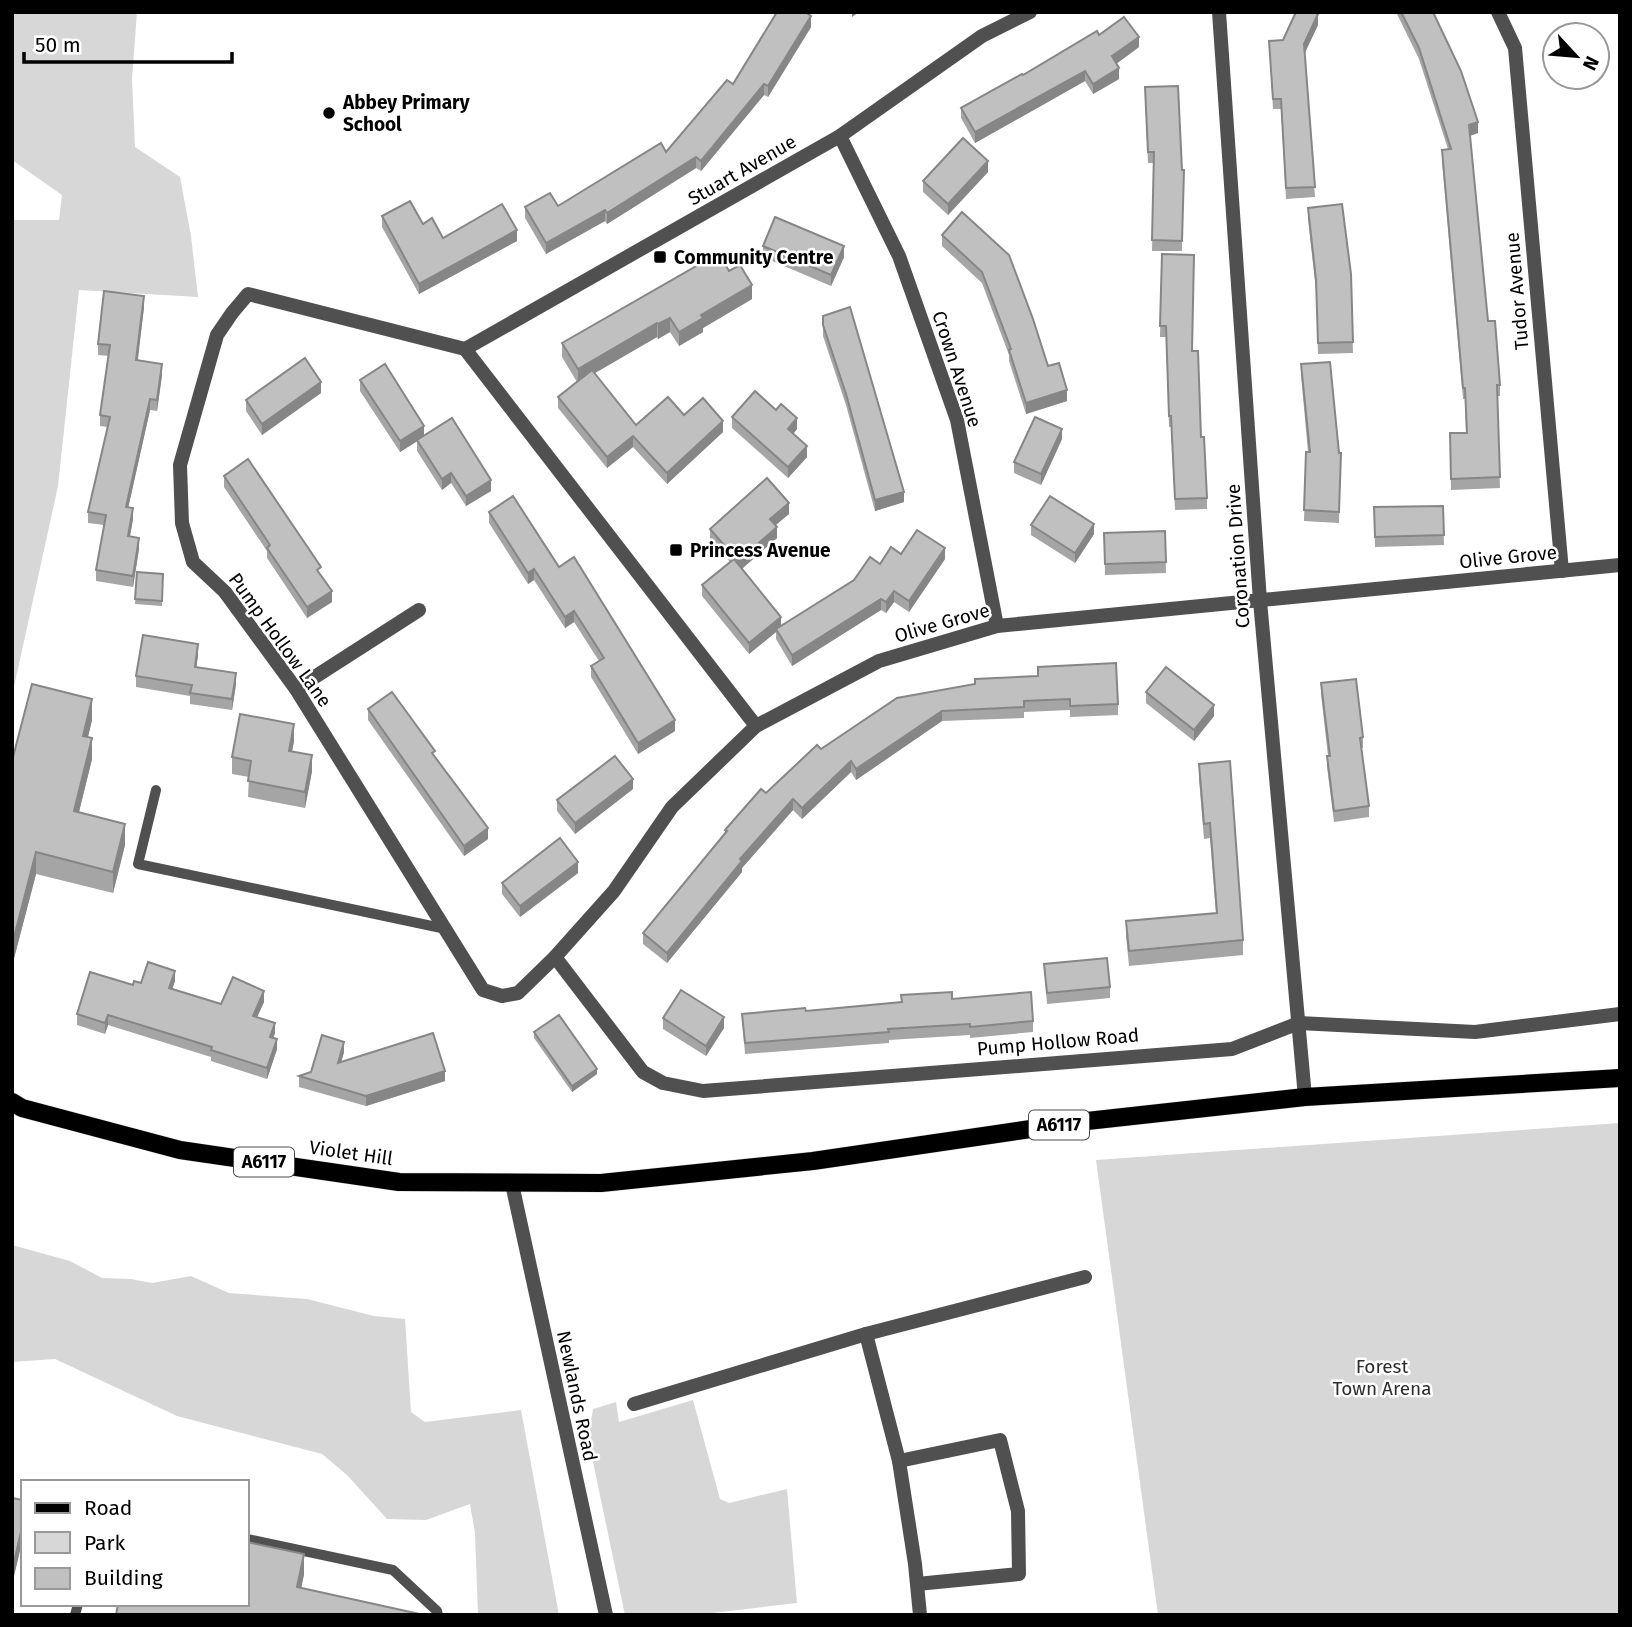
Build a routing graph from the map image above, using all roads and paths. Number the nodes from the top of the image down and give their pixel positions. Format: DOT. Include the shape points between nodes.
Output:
graph roads {
  1 [pos="1030,12"];
  2 [pos="1219,12"];
  3 [pos="1498,12"];
  4 [pos="840,136"];
  5 [pos="466,349"];
  6 [pos="1620,565"];
  7 [pos="1562,571"];
  8 [pos="1260,601"];
  9 [pos="419,610"];
  10 [pos="997,626"];
  11 [pos="296,689"];
  12 [pos="756,726"];
  13 [pos="156,790"];
  14 [pos="446,929"];
  15 [pos="555,957"];
  16 [pos="1620,1014"];
  17 [pos="1298,1023"];
  18 [pos="1620,1078"];
  19 [pos="1305,1097"];
  20 [pos="15,1107"];
  21 [pos="512,1184"];
  22 [pos="1085,1278"];
  23 [pos="866,1334"];
  24 [pos="634,1404"];
  25 [pos="899,1461"];
  26 [pos="248,1539"];
  27 [pos="917,1584"];
  28 [pos="438,1615"];
  29 [pos="606,1615"];
  30 [pos="920,1615"];
  1 -- 4 [label="street, Stuart Avenue" via="982,36"];
  2 -- 8 [label="street, Coronation Drive"];
  3 -- 7 [label="street, Tudor Avenue" via="1515,48"];
  4 -- 5 [label="street, Stuart Avenue"];
  4 -- 10 [label="street, Crown Avenue" via="899,256 957,420"];
  5 -- 11 [label="street, Pump Hollow Lane" via="248,294 217,335 180,465 182,523 193,562 225,592"];
  5 -- 12 [label="street"];
  6 -- 7 [label="street, Olive Grove"];
  7 -- 8 [label="street, Olive Grove"];
  8 -- 10 [label="street, Olive Grove"];
  8 -- 17 [label="street, Coronation Drive"];
  9 -- 11 [label="street"];
  10 -- 12 [label="street, Olive Grove" via="879,661"];
  11 -- 14 [label="street, Pump Hollow Lane"];
  12 -- 15 [label="street, Olive Grove" via="673,807 614,891"];
  13 -- 14 [label="lane" via="138,864"];
  14 -- 15 [label="street, Olive Grove" via="483,990 502,996 518,993"];
  15 -- 17 [label="street, Pump Hollow Road" via="643,1072 663,1083 703,1091 1232,1049"];
  16 -- 17 [label="street, Pump Hollow Road" via="1475,1032"];
  17 -- 19 [label="street, Coronation Drive"];
  18 -- 19 [label="main road, A6117"];
  19 -- 21 [label="main road, A6117" via="1078,1122 666,1178"];
  20 -- 21 [label="main road, Violet Hill / A6117" via="180,1150 398,1182"];
  21 -- 29 [label="street, Newlands Road"];
  22 -- 23 [label="street"];
  23 -- 24 [label="street"];
  23 -- 25 [label="street"];
  25 -- 27 [label="street"];
  25 -- 27 [label="street" via="1000,1440 1018,1511 1019,1574"];
  26 -- 28 [label="lane" via="393,1570"];
  27 -- 30 [label="street"];
}
